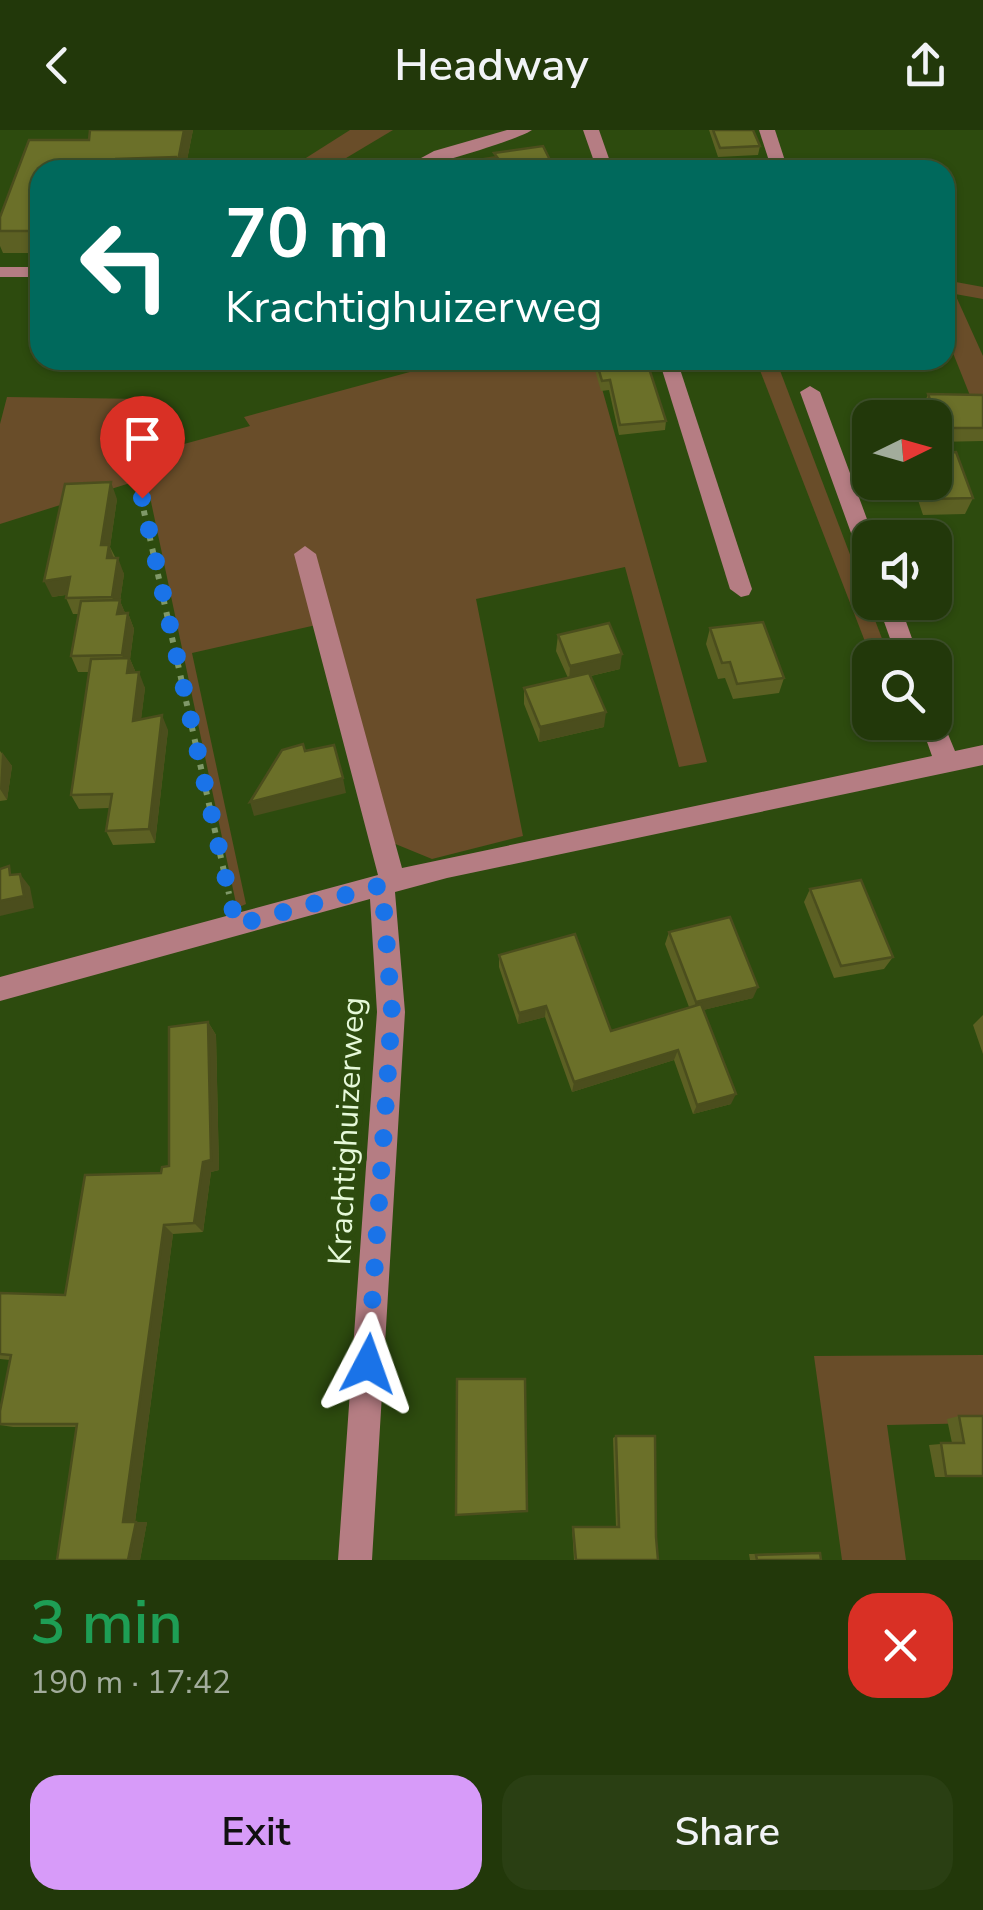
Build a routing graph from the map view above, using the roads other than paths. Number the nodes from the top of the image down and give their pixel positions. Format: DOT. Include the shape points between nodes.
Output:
graph roads {
  1 [pos="524,130"];
  2 [pos="591,130"];
  3 [pos="767,130"];
  4 [pos="428,160"];
  5 [pos="601,160"];
  6 [pos="777,160"];
  7 [pos="0,272"];
  8 [pos="30,272"];
  9 [pos="671,370"];
  10 [pos="810,392"];
  11 [pos="857,520"];
  12 [pos="305,554"];
  13 [pos="742,589"];
  14 [pos="939,740"];
  15 [pos="983,755"];
  16 [pos="947,763"];
  17 [pos="387,884"];
  18 [pos="0,988"];
  19 [pos="355,1560"];
  1 -- 4 [label="street"];
  2 -- 5 [label="street"];
  3 -- 6 [label="street"];
  7 -- 8 [label="street"];
  9 -- 13 [label="street"];
  10 -- 11 [label="street"];
  12 -- 17 [label="street, Krachtighuizerweg"];
  14 -- 16 [label="street"];
  15 -- 16 [label="street"];
  16 -- 17 [label="street"];
  17 -- 18 [label="street"];
  17 -- 19 [label="street, Krachtighuizerweg" via="392,1012"];
}
